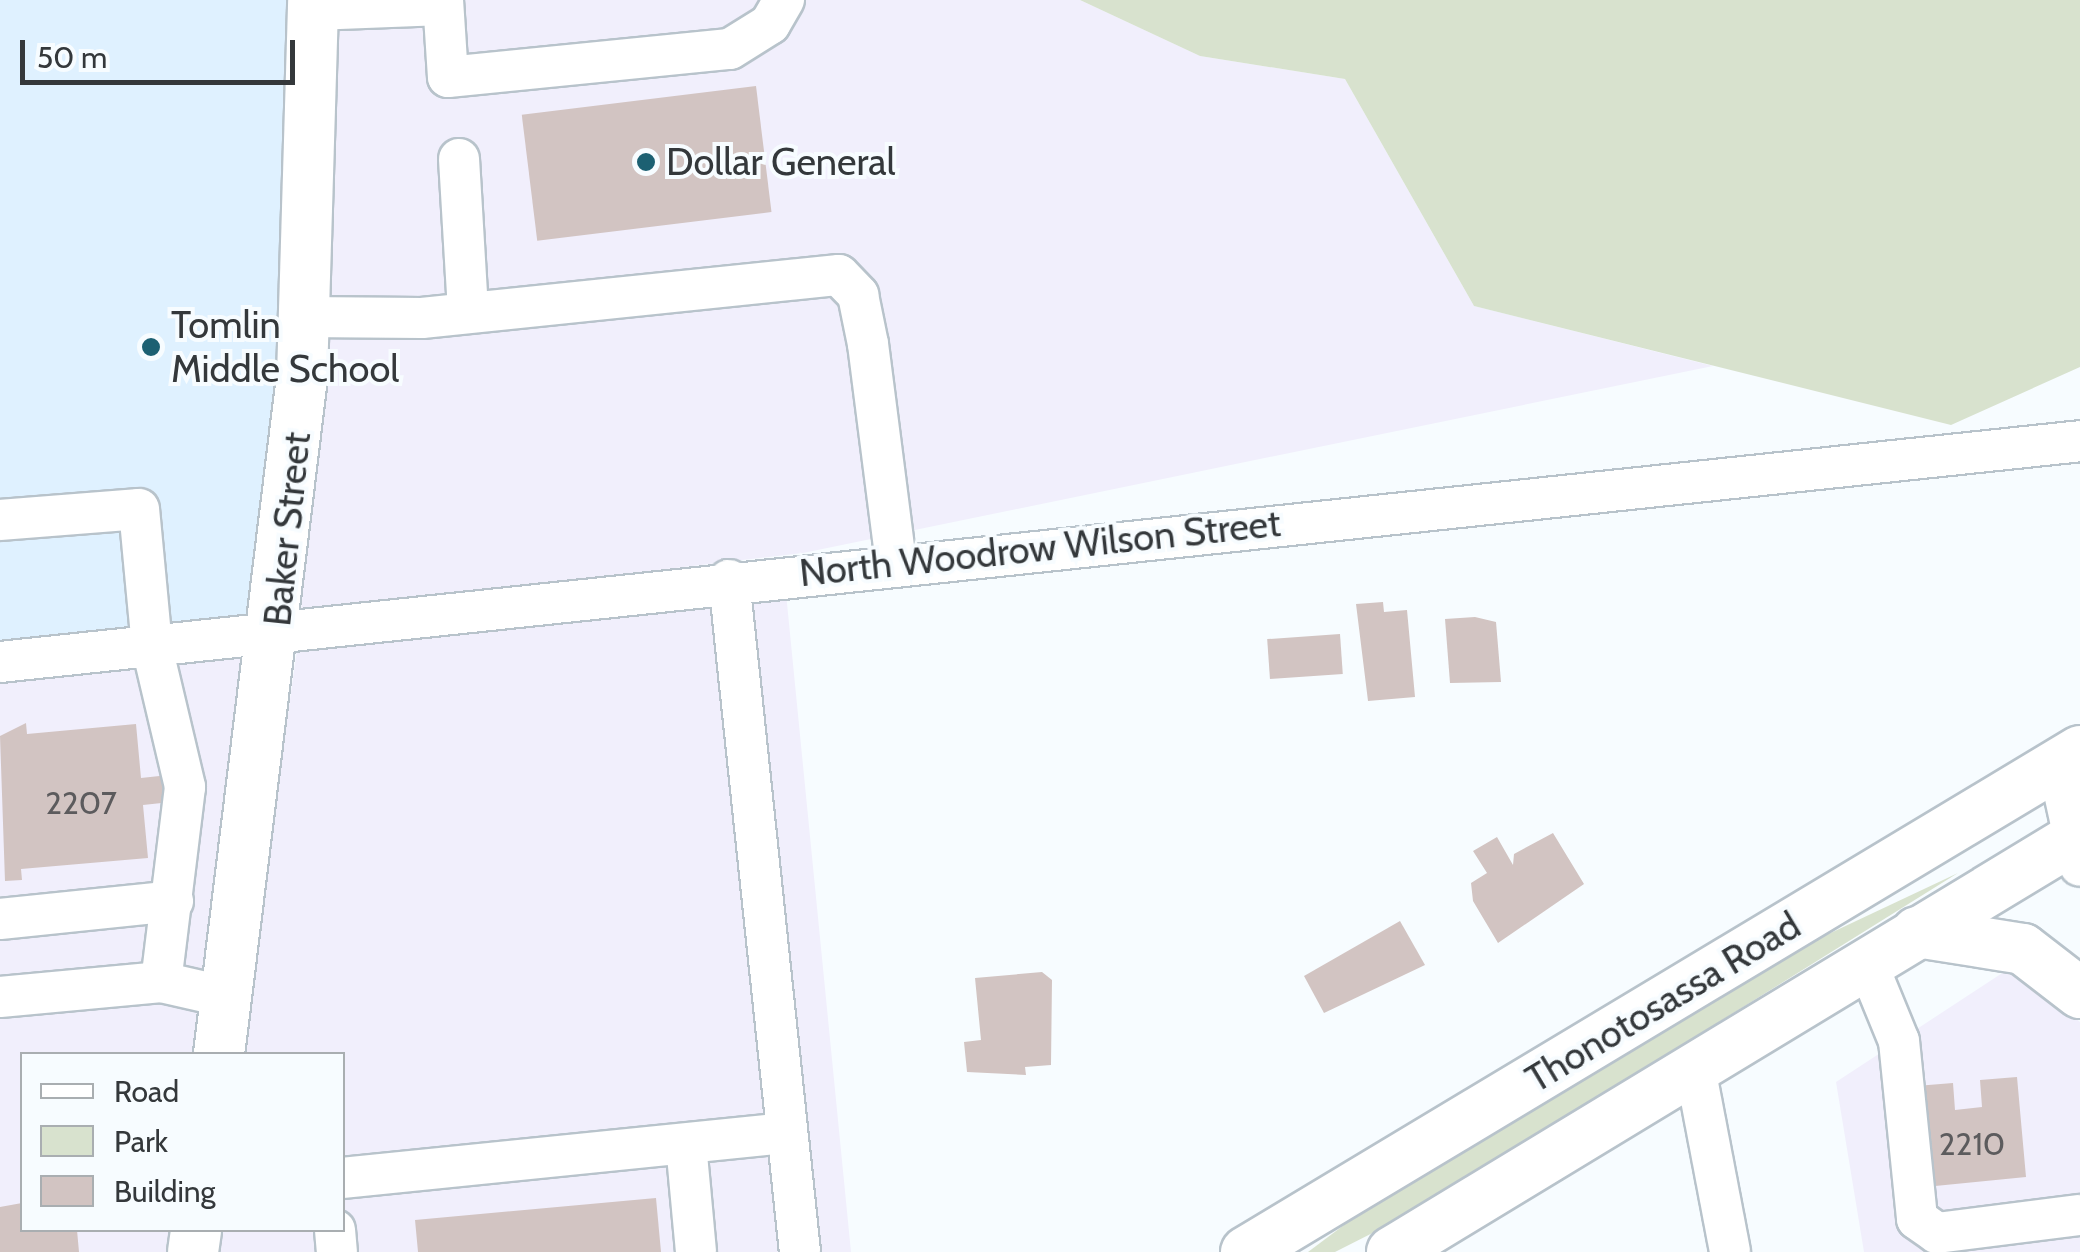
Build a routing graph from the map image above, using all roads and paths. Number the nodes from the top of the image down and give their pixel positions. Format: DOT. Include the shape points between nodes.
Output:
graph roads {
  1 [pos="784,0"];
  2 [pos="443,2"];
  3 [pos="313,5"];
  4 [pos="459,159"];
  5 [pos="468,312"];
  6 [pos="304,317"];
  7 [pos="2080,441"];
  8 [pos="0,520"];
  9 [pos="896,563"];
  10 [pos="729,580"];
  11 [pos="278,633"];
  12 [pos="152,646"];
  13 [pos="0,662"];
  14 [pos="2069,758"];
  15 [pos="2079,846"];
  16 [pos="172,901"];
  17 [pos="0,919"];
  18 [pos="1917,932"];
  19 [pos="1868,962"];
  20 [pos="160,982"];
  21 [pos="2080,993"];
  22 [pos="0,997"];
  23 [pos="227,997"];
  24 [pos="220,1052"];
  25 [pos="1695,1068"];
  26 [pos="787,1133"];
  27 [pos="686,1144"];
  28 [pos="345,1178"];
  29 [pos="2080,1215"];
  30 [pos="696,1252"];
  31 [pos="800,1252"];
  32 [pos="1246,1252"];
  33 [pos="1392,1252"];
  34 [pos="1730,1252"];
  1 -- 2 [label="street" via="770,24 730,48 448,76"];
  2 -- 3 [label="street"];
  3 -- 6 [label="main road, Baker Street"];
  4 -- 5 [label="street"];
  5 -- 6 [label="street"];
  5 -- 9 [label="street" via="839,275 858,295 868,344"];
  6 -- 11 [label="main road, Baker Street"];
  7 -- 9 [label="street, North Woodrow Wilson Street"];
  8 -- 12 [label="street" via="140,509"];
  9 -- 10 [label="street, North Woodrow Wilson Street"];
  10 -- 11 [label="street, North Woodrow Wilson Street"];
  10 -- 26 [label="street"];
  11 -- 12 [label="street, North Woodrow Wilson Street"];
  11 -- 23 [label="main road, Baker Street"];
  12 -- 13 [label="street, North Woodrow Wilson Street"];
  12 -- 16 [label="street" via="185,787"];
  14 -- 15 [label="street"];
  14 -- 32 [label="main road, Thonotosassa Road"];
  15 -- 18 [label="main road, Thonotosassa Road"];
  16 -- 17 [label="street"];
  16 -- 20 [label="street"];
  18 -- 19 [label="main road, Thonotosassa Road"];
  18 -- 21 [label="main road" via="2023,949"];
  19 -- 25 [label="main road, Thonotosassa Road"];
  19 -- 29 [label="street" via="1899,1041 1917,1218 1937,1232"];
  20 -- 22 [label="street"];
  20 -- 23 [label="street"];
  23 -- 24 [label="main road, Baker Street"];
  25 -- 33 [label="main road, Thonotosassa Road"];
  25 -- 34 [label="street"];
  26 -- 27 [label="street"];
  26 -- 31 [label="street"];
  27 -- 28 [label="street"];
  27 -- 30 [label="street"];
}
